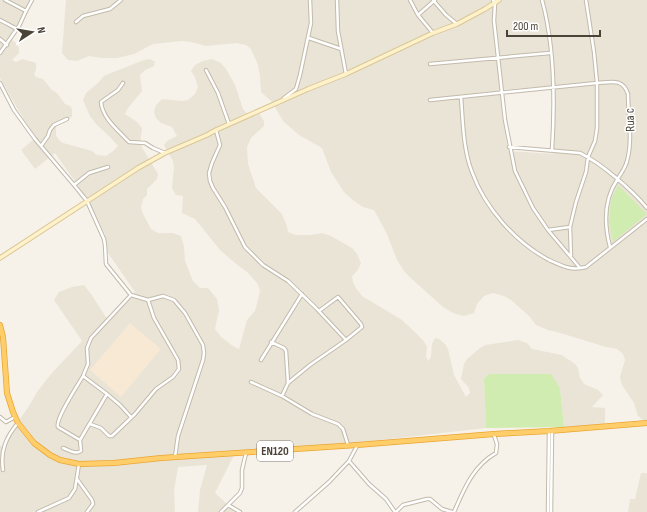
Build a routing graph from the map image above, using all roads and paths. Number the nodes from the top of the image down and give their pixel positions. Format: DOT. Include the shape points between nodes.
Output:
graph roads {
  1 [pos="5,0"];
  2 [pos="32,0"];
  3 [pos="121,0"];
  4 [pos="310,0"];
  5 [pos="337,0"];
  6 [pos="410,0"];
  7 [pos="434,0"];
  8 [pos="500,0"];
  9 [pos="542,0"];
  10 [pos="586,0"];
  11 [pos="494,2"];
  12 [pos="26,11"];
  13 [pos="418,15"];
  14 [pos="0,20"];
  15 [pos="76,22"];
  16 [pos="457,24"];
  17 [pos="17,29"];
  18 [pos="433,33"];
  19 [pos="309,38"];
  20 [pos="0,39"];
  21 [pos="7,45"];
  22 [pos="341,49"];
  23 [pos="0,53"];
  24 [pos="550,53"];
  25 [pos="498,58"];
  26 [pos="430,64"];
  27 [pos="206,70"];
  28 [pos="346,74"];
  29 [pos="0,83"];
  30 [pos="123,83"];
  31 [pos="597,83"];
  32 [pos="554,88"];
  33 [pos="502,92"];
  34 [pos="461,97"];
  35 [pos="430,100"];
  36 [pos="280,101"];
  37 [pos="67,119"];
  38 [pos="230,124"];
  39 [pos="216,130"];
  40 [pos="41,146"];
  41 [pos="510,147"];
  42 [pos="552,150"];
  43 [pos="165,153"];
  44 [pos="588,157"];
  45 [pos="108,167"];
  46 [pos="617,179"];
  47 [pos="74,185"];
  48 [pos="87,202"];
  49 [pos="647,208"];
  50 [pos="647,218"];
  51 [pos="570,227"];
  52 [pos="548,230"];
  53 [pos="610,247"];
  54 [pos="571,256"];
  55 [pos="0,258"];
  56 [pos="580,269"];
  57 [pos="131,294"];
  58 [pos="302,294"];
  59 [pos="148,300"];
  60 [pos="319,311"];
  61 [pos="0,325"];
  62 [pos="1,338"];
  63 [pos="346,340"];
  64 [pos="272,342"];
  65 [pos="261,360"];
  66 [pos="83,376"];
  67 [pos="251,382"];
  68 [pos="288,383"];
  69 [pos="107,394"];
  70 [pos="282,396"];
  71 [pos="0,417"];
  72 [pos="15,417"];
  73 [pos="131,417"];
  74 [pos="647,423"];
  75 [pos="18,424"];
  76 [pos="90,424"];
  77 [pos="550,431"];
  78 [pos="494,434"];
  79 [pos="80,440"];
  80 [pos="357,445"];
  81 [pos="349,446"];
  82 [pos="62,448"];
  83 [pos="246,453"];
  84 [pos="174,457"];
  85 [pos="349,461"];
  86 [pos="79,464"];
  87 [pos="3,470"];
  88 [pos="76,479"];
  89 [pos="228,505"];
  90 [pos="38,512"];
  91 [pos="87,512"];
  92 [pos="221,512"];
  93 [pos="240,512"];
  94 [pos="295,512"];
  95 [pos="396,512"];
  96 [pos="453,512"];
  97 [pos="548,512"];
  98 [pos="551,512"];
  1 -- 12 [label="street"];
  2 -- 12 [label="street"];
  3 -- 15 [label="street" via="110,9 83,16"];
  4 -- 19 [label="street"];
  5 -- 22 [label="street"];
  6 -- 13 [label="street"];
  7 -- 13 [label="street"];
  7 -- 16 [label="street"];
  8 -- 11 [label="street"];
  9 -- 24 [label="street"];
  10 -- 31 [label="street"];
  11 -- 16 [label="street"];
  11 -- 25 [label="street"];
  12 -- 17 [label="street"];
  13 -- 18 [label="street"];
  14 -- 17 [label="street"];
  16 -- 18 [label="street"];
  17 -- 21 [label="street"];
  18 -- 28 [label="street"];
  19 -- 22 [label="street"];
  19 -- 36 [label="street" via="296,89"];
  20 -- 21 [label="street"];
  21 -- 23 [label="street"];
  22 -- 28 [label="street"];
  24 -- 25 [label="street"];
  24 -- 32 [label="street"];
  25 -- 26 [label="street"];
  25 -- 33 [label="street"];
  27 -- 38 [label="street"];
  28 -- 36 [label="street"];
  29 -- 40 [label="street" via="14,110"];
  30 -- 43 [label="street" via="118,90 101,102 102,110 129,142 145,143"];
  31 -- 32 [label="street"];
  31 -- 44 [label="street" via="597,128"];
  31 -- 46 [label="street, Rua c" via="621,84 628,94 628,161"];
  32 -- 33 [label="street"];
  32 -- 42 [label="street"];
  33 -- 34 [label="street"];
  33 -- 41 [label="street"];
  34 -- 35 [label="street"];
  34 -- 56 [label="street" via="471,170 493,212 515,236 536,253 564,268"];
  36 -- 38 [label="street"];
  37 -- 40 [label="street" via="54,125"];
  38 -- 39 [label="street"];
  39 -- 43 [label="street"];
  39 -- 58 [label="street" via="220,145 210,173 213,188 245,246 263,265 288,281"];
  40 -- 47 [label="street"];
  41 -- 42 [label="street"];
  41 -- 52 [label="street" via="515,171 523,191"];
  42 -- 44 [label="street" via="580,153"];
  43 -- 48 [label="street"];
  44 -- 46 [label="street"];
  44 -- 51 [label="street"];
  45 -- 47 [label="street" via="89,173"];
  46 -- 49 [label="street"];
  46 -- 53 [label="street" via="606,203"];
  47 -- 48 [label="street"];
  48 -- 55 [label="street"];
  48 -- 57 [label="street" via="104,239 106,264"];
  50 -- 53 [label="street"];
  51 -- 52 [label="street"];
  51 -- 54 [label="street"];
  52 -- 54 [label="street"];
  53 -- 56 [label="street"];
  54 -- 56 [label="street"];
  57 -- 59 [label="street"];
  57 -- 66 [label="street" via="91,338 87,348 88,364"];
  58 -- 60 [label="street"];
  58 -- 64 [label="street"];
  59 -- 73 [label="street" via="154,318 178,360 180,369 156,389"];
  59 -- 84 [label="street" via="163,296 174,300 185,313 203,345 203,360 178,436"];
  60 -- 63 [label="street"];
  60 -- 63 [label="street" via="337,298 340,299 361,324 361,328"];
  61 -- 62 [label="highway, EN120"];
  62 -- 72 [label="highway, EN120" via="7,393"];
  63 -- 68 [label="street"];
  64 -- 65 [label="street"];
  64 -- 68 [label="street" via="284,348 286,352"];
  66 -- 69 [label="street"];
  66 -- 79 [label="street" via="56,425"];
  67 -- 70 [label="street"];
  68 -- 70 [label="street"];
  69 -- 73 [label="street"];
  69 -- 76 [label="street"];
  70 -- 81 [label="street" via="312,414 338,424"];
  71 -- 72 [label="street" via="6,422"];
  72 -- 75 [label="highway, EN120"];
  73 -- 76 [label="street" via="112,436"];
  74 -- 77 [label="highway, EN120"];
  75 -- 86 [label="highway, EN120" via="34,443 50,455"];
  75 -- 87 [label="street" via="6,440"];
  76 -- 79 [label="street"];
  77 -- 78 [label="highway, EN120"];
  77 -- 97 [label="street"];
  77 -- 98 [label="street"];
  78 -- 80 [label="highway, EN120"];
  78 -- 96 [label="street" via="496,453 481,464 470,477"];
  79 -- 82 [label="street" via="80,452"];
  80 -- 81 [label="highway, EN120"];
  80 -- 85 [label="street"];
  81 -- 83 [label="highway, EN120"];
  83 -- 84 [label="highway, EN120"];
  83 -- 89 [label="street" via="242,470 242,488"];
  84 -- 86 [label="highway, EN120"];
  85 -- 94 [label="street"];
  85 -- 95 [label="street"];
  86 -- 88 [label="street"];
  88 -- 90 [label="street" via="73,493 69,498"];
  88 -- 91 [label="street" via="92,500 93,504"];
  89 -- 92 [label="street"];
  89 -- 93 [label="street"];
  95 -- 96 [label="street" via="402,505 427,499 442,509"];
}
